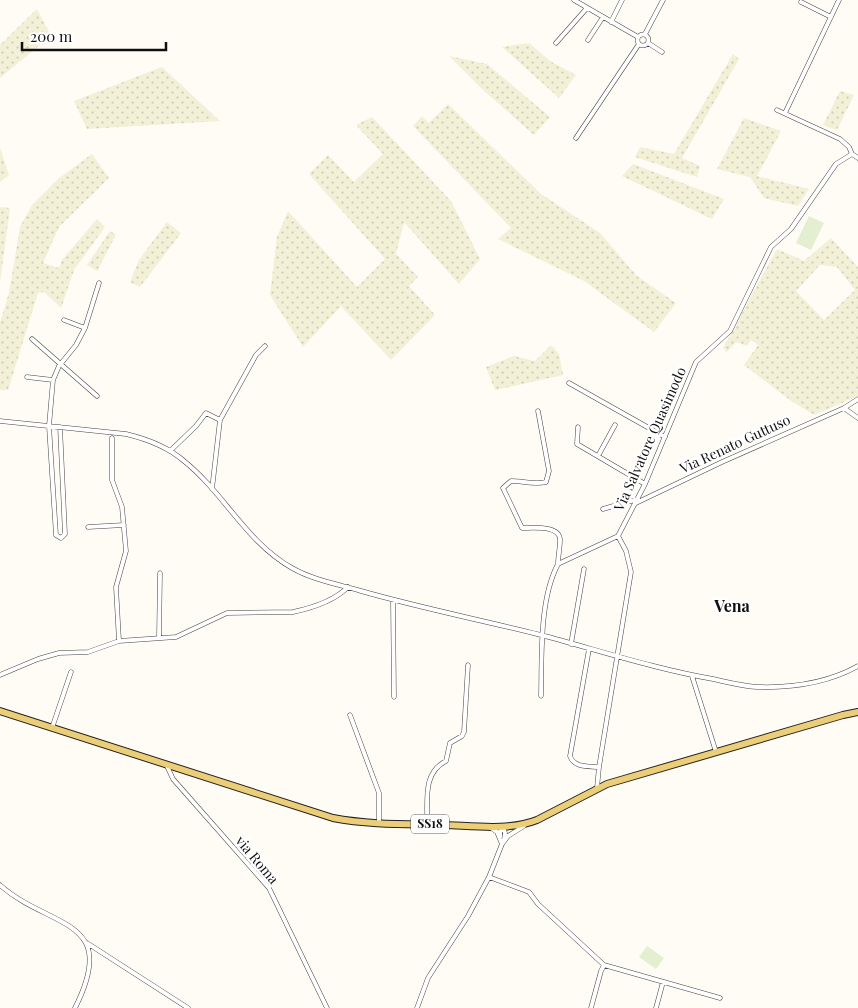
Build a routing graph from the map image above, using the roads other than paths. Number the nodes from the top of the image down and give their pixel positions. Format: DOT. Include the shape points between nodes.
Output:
graph roads {
  1 [pos="574,0"];
  2 [pos="622,0"];
  3 [pos="663,0"];
  4 [pos="839,0"];
  5 [pos="802,2"];
  6 [pos="587,8"];
  7 [pos="831,17"];
  8 [pos="603,18"];
  9 [pos="611,22"];
  10 [pos="646,34"];
  11 [pos="638,36"];
  12 [pos="588,40"];
  13 [pos="556,43"];
  14 [pos="648,43"];
  15 [pos="639,44"];
  16 [pos="662,52"];
  17 [pos="777,110"];
  18 [pos="785,113"];
  19 [pos="576,138"];
  20 [pos="852,154"];
  21 [pos="858,158"];
  22 [pos="99,283"];
  23 [pos="64,320"];
  24 [pos="85,328"];
  25 [pos="32,338"];
  26 [pos="265,346"];
  27 [pos="61,363"];
  28 [pos="27,377"];
  29 [pos="53,380"];
  30 [pos="569,383"];
  31 [pos="97,396"];
  32 [pos="858,399"];
  33 [pos="844,408"];
  34 [pos="538,410"];
  35 [pos="858,418"];
  36 [pos="220,420"];
  37 [pos="0,421"];
  38 [pos="49,426"];
  39 [pos="615,426"];
  40 [pos="60,427"];
  41 [pos="578,427"];
  42 [pos="665,437"];
  43 [pos="112,438"];
  44 [pos="170,451"];
  45 [pos="598,456"];
  46 [pos="645,484"];
  47 [pos="212,488"];
  48 [pos="637,501"];
  49 [pos="603,509"];
  50 [pos="124,525"];
  51 [pos="88,527"];
  52 [pos="618,536"];
  53 [pos="558,564"];
  54 [pos="584,569"];
  55 [pos="160,573"];
  56 [pos="348,587"];
  57 [pos="393,600"];
  58 [pos="543,636"];
  59 [pos="159,638"];
  60 [pos="119,641"];
  61 [pos="571,644"];
  62 [pos="589,649"];
  63 [pos="616,657"];
  64 [pos="468,665"];
  65 [pos="858,666"];
  66 [pos="71,672"];
  67 [pos="0,675"];
  68 [pos="692,676"];
  69 [pos="542,696"];
  70 [pos="394,697"];
  71 [pos="0,711"];
  72 [pos="858,712"];
  73 [pos="350,715"];
  74 [pos="52,728"];
  75 [pos="716,752"];
  76 [pos="166,764"];
  77 [pos="599,767"];
  78 [pos="597,788"];
  79 [pos="379,823"];
  80 [pos="427,824"];
  81 [pos="528,824"];
  82 [pos="488,826"];
  83 [pos="503,826"];
  84 [pos="502,841"];
  85 [pos="489,877"];
  86 [pos="0,885"];
  87 [pos="87,943"];
  88 [pos="604,965"];
  89 [pos="663,982"];
  90 [pos="720,998"];
  91 [pos="76,1008"];
  92 [pos="188,1008"];
  93 [pos="327,1008"];
  94 [pos="417,1008"];
  95 [pos="591,1008"];
  96 [pos="656,1008"];
  1 -- 6 [label="street"];
  2 -- 9 [label="street"];
  3 -- 10 [label="street"];
  4 -- 7 [label="street"];
  5 -- 7 [label="street"];
  6 -- 8 [label="street"];
  6 -- 13 [label="street"];
  7 -- 18 [label="street"];
  8 -- 9 [label="street"];
  8 -- 12 [label="street"];
  9 -- 11 [label="street"];
  10 -- 11 [label="street"];
  10 -- 14 [label="street"];
  11 -- 15 [label="street"];
  14 -- 15 [label="street"];
  14 -- 16 [label="street"];
  15 -- 19 [label="street"];
  17 -- 18 [label="street"];
  18 -- 20 [label="street" via="840,139 849,146"];
  20 -- 21 [label="street"];
  20 -- 42 [label="street, Via Salvatore Quasimodo" via="836,164 791,230 771,246 730,331 696,362"];
  22 -- 24 [label="street"];
  23 -- 24 [label="street"];
  24 -- 27 [label="street"];
  25 -- 27 [label="street"];
  26 -- 36 [label="street" via="256,355"];
  27 -- 29 [label="street"];
  27 -- 31 [label="street"];
  28 -- 29 [label="street"];
  29 -- 38 [label="street"];
  30 -- 42 [label="street"];
  32 -- 33 [label="street, Via Renato Guttuso"];
  33 -- 35 [label="street"];
  33 -- 48 [label="street, Via Renato Guttuso"];
  34 -- 53 [label="street" via="549,471 546,482 511,481 503,488 522,528 557,532 560,538"];
  36 -- 44 [label="street" via="206,413"];
  36 -- 47 [label="street"];
  37 -- 38 [label="street"];
  38 -- 40 [label="street"];
  38 -- 40 [label="street" via="56,534 61,538 66,534 66,517"];
  39 -- 45 [label="street"];
  40 -- 44 [label="street" via="126,434"];
  41 -- 45 [label="street" via="577,444"];
  42 -- 46 [label="street, Via Salvatore Quasimodo"];
  43 -- 50 [label="street" via="112,480 122,507"];
  44 -- 47 [label="street" via="194,468"];
  45 -- 46 [label="street"];
  46 -- 48 [label="street, Via Salvatore Quasimodo"];
  47 -- 56 [label="street" via="260,545 277,558 307,575"];
  48 -- 49 [label="street, Via Renato Guttuso"];
  48 -- 52 [label="street, Via Salvatore Quasimodo"];
  50 -- 51 [label="street"];
  50 -- 60 [label="street" via="126,551 116,587"];
  52 -- 53 [label="street"];
  52 -- 63 [label="street" via="631,572"];
  53 -- 58 [label="street" via="549,587"];
  54 -- 61 [label="street"];
  55 -- 59 [label="street"];
  56 -- 57 [label="street"];
  56 -- 59 [label="street" via="340,595 293,612 227,613 176,637"];
  57 -- 58 [label="street"];
  57 -- 70 [label="street"];
  58 -- 61 [label="street"];
  58 -- 69 [label="street"];
  59 -- 60 [label="street"];
  60 -- 67 [label="street" via="88,652 60,653"];
  61 -- 62 [label="street"];
  62 -- 63 [label="street"];
  62 -- 77 [label="street" via="570,756 577,764"];
  63 -- 68 [label="street"];
  63 -- 77 [label="street"];
  64 -- 80 [label="street" via="464,732 450,743 446,761 431,774"];
  65 -- 68 [label="street" via="807,684 782,687 754,687"];
  66 -- 74 [label="street"];
  68 -- 75 [label="street"];
  71 -- 74 [label="main road, SS18"];
  72 -- 75 [label="main road, SS18"];
  73 -- 79 [label="street" via="379,793"];
  74 -- 76 [label="main road, SS18"];
  75 -- 78 [label="main road, SS18"];
  76 -- 79 [label="main road, SS18" via="317,814"];
  76 -- 93 [label="street, via Roma" via="173,779 268,888"];
  77 -- 78 [label="street"];
  78 -- 81 [label="main road, SS18"];
  79 -- 80 [label="main road, SS18"];
  80 -- 82 [label="main road, SS18"];
  81 -- 83 [label="main road, SS18"];
  81 -- 84 [label="street"];
  82 -- 83 [label="main road, SS18"];
  82 -- 84 [label="street"];
  83 -- 84 [label="street" via="505,834"];
  84 -- 85 [label="street"];
  85 -- 88 [label="street" via="529,892"];
  85 -- 94 [label="street" via="428,978"];
  86 -- 87 [label="street" via="12,895 65,923"];
  87 -- 91 [label="street" via="90,955 88,974"];
  87 -- 92 [label="street"];
  88 -- 89 [label="street"];
  88 -- 95 [label="street"];
  89 -- 90 [label="street"];
  89 -- 96 [label="street"];
}
